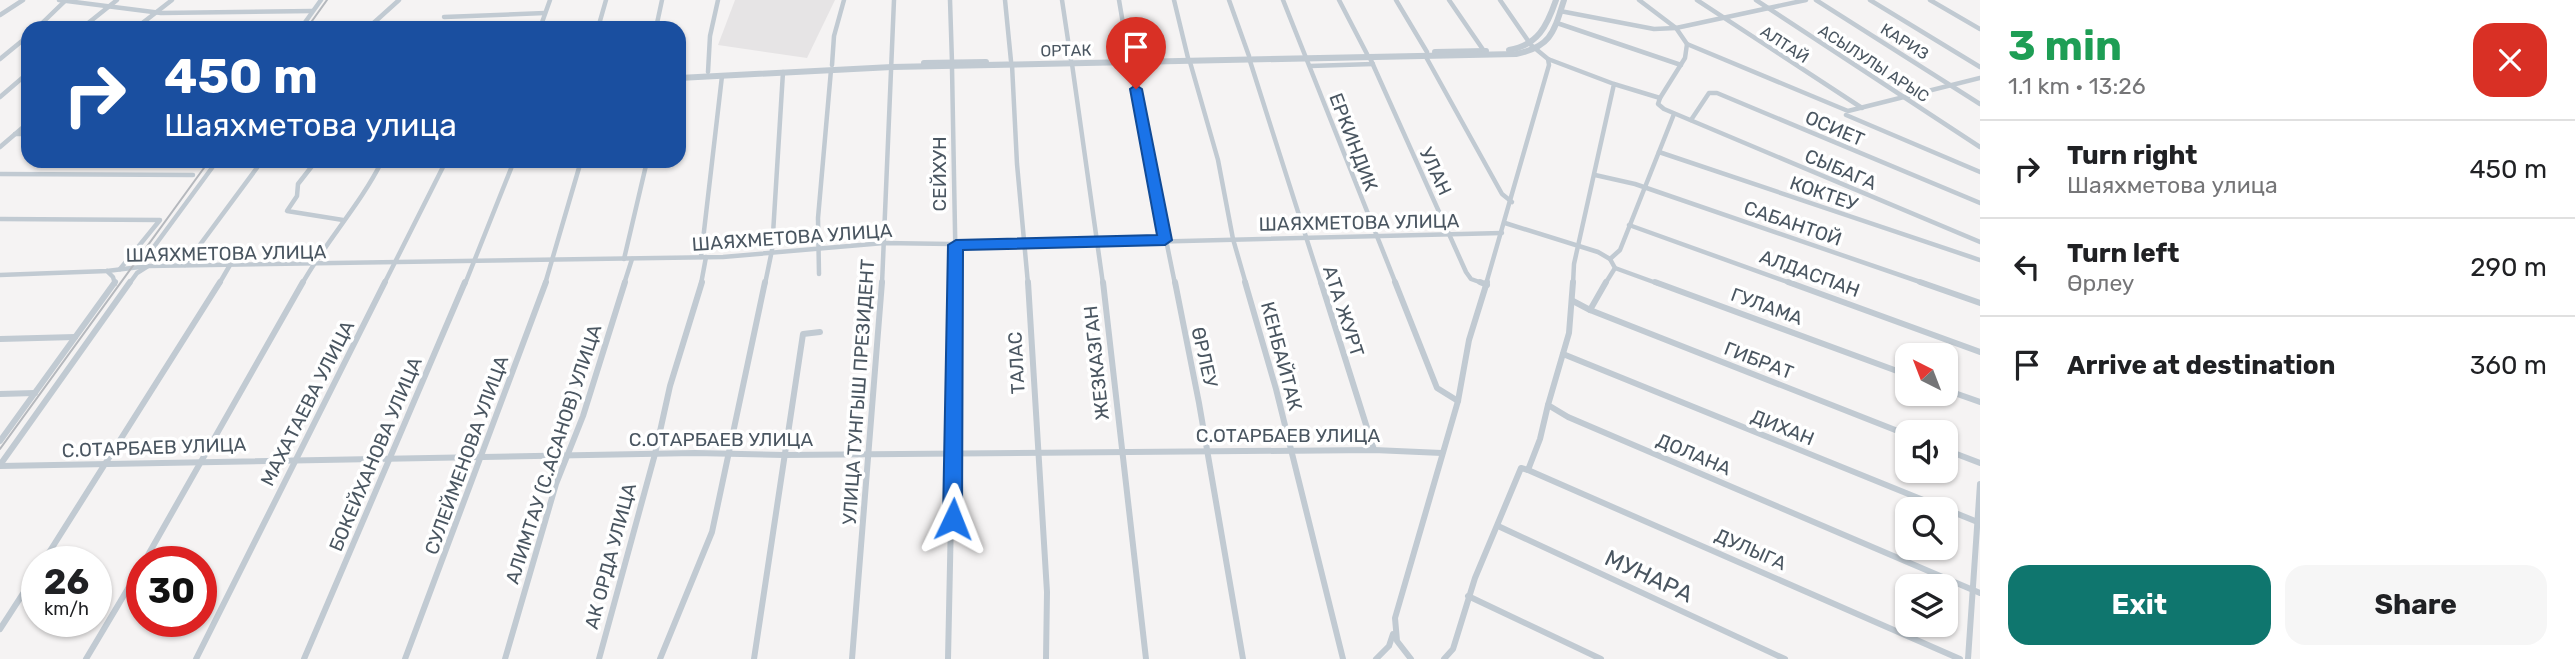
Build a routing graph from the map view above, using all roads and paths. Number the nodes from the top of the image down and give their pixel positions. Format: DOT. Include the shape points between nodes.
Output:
graph roads {
  1 [pos="23,0"];
  2 [pos="59,0"];
  3 [pos="66,0"];
  4 [pos="117,0"];
  5 [pos="172,0"];
  6 [pos="321,0"];
  7 [pos="399,0"];
  8 [pos="550,0"];
  9 [pos="606,0"];
  10 [pos="662,0"];
  11 [pos="718,0"];
  12 [pos="844,0"];
  13 [pos="894,0"];
  14 [pos="950,0"];
  15 [pos="1005,0"];
  16 [pos="1062,0"];
  17 [pos="1119,0"];
  18 [pos="1174,0"];
  19 [pos="1229,0"];
  20 [pos="1283,0"];
  21 [pos="1339,0"];
  22 [pos="1396,0"];
  23 [pos="1449,0"];
  24 [pos="1500,0"];
  25 [pos="1556,0"];
  26 [pos="1564,0"];
  27 [pos="1639,0"];
  28 [pos="1697,0"];
  29 [pos="1756,0"];
  30 [pos="1806,0"];
  31 [pos="1816,0"];
  32 [pos="1870,0"];
  33 [pos="1930,0"];
  34 [pos="108,6"];
  35 [pos="1768,8"];
  36 [pos="312,11"];
  37 [pos="1560,11"];
  38 [pos="154,13"];
  39 [pos="545,13"];
  40 [pos="0,15"];
  41 [pos="444,17"];
  42 [pos="1722,18"];
  43 [pos="44,21"];
  44 [pos="90,21"];
  45 [pos="144,21"];
  46 [pos="306,21"];
  47 [pos="376,21"];
  48 [pos="542,21"];
  49 [pos="600,21"];
  50 [pos="658,21"];
  51 [pos="1557,23"];
  52 [pos="1676,28"];
  53 [pos="1980,29"];
  54 [pos="21,42"];
  55 [pos="1687,44"];
  56 [pos="1531,45"];
  57 [pos="1536,50"];
  58 [pos="1484,51"];
  59 [pos="1427,55"];
  60 [pos="1249,58"];
  61 [pos="0,59"];
  62 [pos="1370,59"];
  63 [pos="1548,59"];
  64 [pos="1189,60"];
  65 [pos="1308,60"];
  66 [pos="1130,61"];
  67 [pos="1071,62"];
  68 [pos="1012,63"];
  69 [pos="952,65"];
  70 [pos="1681,65"];
  71 [pos="892,66"];
  72 [pos="832,67"];
  73 [pos="1980,67"];
  74 [pos="708,72"];
  75 [pos="783,72"];
  76 [pos="686,75"];
  77 [pos="686,76"];
  78 [pos="722,76"];
  79 [pos="1980,78"];
  80 [pos="21,80"];
  81 [pos="1614,84"];
  82 [pos="1951,85"];
  83 [pos="0,97"];
  84 [pos="1660,97"];
  85 [pos="1904,97"];
  86 [pos="1980,104"];
  87 [pos="1862,108"];
  88 [pos="1847,113"];
  89 [pos="1674,114"];
  90 [pos="1691,120"];
  91 [pos="21,129"];
  92 [pos="15,134"];
  93 [pos="21,134"];
  94 [pos="0,147"];
  95 [pos="1980,147"];
  96 [pos="1659,152"];
  97 [pos="212,168"];
  98 [pos="257,168"];
  99 [pos="311,168"];
  100 [pos="378,168"];
  101 [pos="442,168"];
  102 [pos="511,168"];
  103 [pos="578,168"];
  104 [pos="645,168"];
  105 [pos="1980,173"];
  106 [pos="0,174"];
  107 [pos="192,175"];
  108 [pos="1595,175"];
  109 [pos="1643,188"];
  110 [pos="1511,202"];
  111 [pos="1980,203"];
  112 [pos="0,219"];
  113 [pos="160,220"];
  114 [pos="343,220"];
  115 [pos="1505,223"];
  116 [pos="1629,225"];
  117 [pos="1502,233"];
  118 [pos="1449,234"];
  119 [pos="1376,235"];
  120 [pos="1306,238"];
  121 [pos="1233,239"];
  122 [pos="1165,240"];
  123 [pos="1096,242"];
  124 [pos="1980,242"];
  125 [pos="884,243"];
  126 [pos="956,245"];
  127 [pos="1026,245"];
  128 [pos="1580,245"];
  129 [pos="818,248"];
  130 [pos="770,255"];
  131 [pos="704,257"];
  132 [pos="624,259"];
  133 [pos="632,259"];
  134 [pos="1610,259"];
  135 [pos="1980,260"];
  136 [pos="552,261"];
  137 [pos="474,262"];
  138 [pos="393,263"];
  139 [pos="313,264"];
  140 [pos="185,265"];
  141 [pos="230,265"];
  142 [pos="148,266"];
  143 [pos="1615,268"];
  144 [pos="120,269"];
  145 [pos="107,271"];
  146 [pos="819,274"];
  147 [pos="0,275"];
  148 [pos="1487,285"];
  149 [pos="1573,301"];
  150 [pos="1980,303"];
  151 [pos="1590,310"];
  152 [pos="820,332"];
  153 [pos="75,337"];
  154 [pos="0,339"];
  155 [pos="1980,352"];
  156 [pos="1563,354"];
  157 [pos="1895,370"];
  158 [pos="35,393"];
  159 [pos="0,394"];
  160 [pos="1958,394"];
  161 [pos="1458,401"];
  162 [pos="1980,402"];
  163 [pos="1548,405"];
  164 [pos="1895,430"];
  165 [pos="0,440"];
  166 [pos="1374,450"];
  167 [pos="1207,451"];
  168 [pos="1291,451"];
  169 [pos="955,452"];
  170 [pos="1037,452"];
  171 [pos="1121,452"];
  172 [pos="1442,453"];
  173 [pos="655,454"];
  174 [pos="868,454"];
  175 [pos="729,455"];
  176 [pos="784,455"];
  177 [pos="1958,455"];
  178 [pos="480,456"];
  179 [pos="566,456"];
  180 [pos="390,458"];
  181 [pos="203,461"];
  182 [pos="296,461"];
  183 [pos="1980,463"];
  184 [pos="0,465"];
  185 [pos="102,466"];
  186 [pos="1528,470"];
  187 [pos="1980,484"];
  188 [pos="1978,522"];
  189 [pos="1498,526"];
  190 [pos="53,546"];
  191 [pos="153,546"];
  192 [pos="1971,589"];
  193 [pos="126,592"];
  194 [pos="1980,593"];
  195 [pos="1468,596"];
  196 [pos="21,597"];
  197 [pos="0,629"];
  198 [pos="1393,634"];
  199 [pos="86,659"];
  200 [pos="196,659"];
  201 [pos="304,659"];
  202 [pos="405,659"];
  203 [pos="505,659"];
  204 [pos="599,659"];
  205 [pos="660,659"];
  206 [pos="754,659"];
  207 [pos="852,659"];
  208 [pos="948,659"];
  209 [pos="1046,659"];
  210 [pos="1146,659"];
  211 [pos="1243,659"];
  212 [pos="1343,659"];
  213 [pos="1376,659"];
  214 [pos="1411,659"];
  215 [pos="1444,659"];
  216 [pos="1601,659"];
  217 [pos="1785,659"];
  218 [pos="1960,659"];
  219 [pos="1968,659"];
  1 -- 40 [label="street"];
  2 -- 3 [label="street"];
  3 -- 34 [label="street"];
  3 -- 43 [label="street"];
  4 -- 34 [label="street"];
  5 -- 38 [label="street"];
  6 -- 36 [label="street"];
  7 -- 47 [label="street"];
  8 -- 39 [label="street"];
  9 -- 49 [label="street"];
  10 -- 50 [label="street"];
  11 -- 74 [label="street"];
  12 -- 72 [label="street"];
  13 -- 71 [label="street, УЛИЦА ТУНГЫШ ПРЕЗИДЕНТ"];
  14 -- 69 [label="street, СЕЙХУН"];
  15 -- 68 [label="street, ТАЛАС"];
  16 -- 67 [label="street, ЖЕЗКАЗГАН"];
  17 -- 66 [label="street, ӨРЛЕУ"];
  18 -- 64 [label="street, КЕНБАЙТАК"];
  19 -- 60 [label="street, АТА ЖУРТ"];
  20 -- 65 [label="street, ЕРКИНДИК"];
  21 -- 62 [label="street, УЛАН"];
  22 -- 59 [label="street"];
  23 -- 58 [label="street"];
  24 -- 56 [label="street"];
  25 -- 56 [label="street" via="1548,24"];
  26 -- 37 [label="street"];
  27 -- 52 [label="street"];
  28 -- 42 [label="street, АЛТАЙ"];
  29 -- 35 [label="street, АСЫЛУЛЫ АРЫС"];
  30 -- 35 [label="street"];
  31 -- 82 [label="street, КАРИЗ"];
  32 -- 73 [label="street"];
  33 -- 53 [label="street"];
  34 -- 38 [label="street"];
  34 -- 44 [label="street"];
  35 -- 42 [label="street"];
  35 -- 85 [label="street, АСЫЛУЛЫ АРЫС"];
  36 -- 38 [label="street"];
  36 -- 46 [label="street"];
  37 -- 51 [label="street"];
  37 -- 52 [label="street" via="1654,29"];
  38 -- 45 [label="street"];
  39 -- 41 [label="street"];
  39 -- 48 [label="street"];
  42 -- 52 [label="street"];
  42 -- 87 [label="street, АЛТАЙ"];
  51 -- 57 [label="street" via="1550,40"];
  51 -- 70 [label="street"];
  52 -- 55 [label="street"];
  54 -- 61 [label="street"];
  55 -- 70 [label="street"];
  55 -- 88 [label="street"];
  56 -- 57 [label="street"];
  56 -- 58 [label="street, ОРТАК"];
  57 -- 59 [label="street, ОРТАК"];
  57 -- 63 [label="street"];
  58 -- 59 [label="street, ОРТАК"];
  59 -- 62 [label="street, ОРТАК"];
  59 -- 110 [label="street" via="1478,153"];
  60 -- 64 [label="street, ОРТАК"];
  60 -- 65 [label="street, ОРТАК"];
  60 -- 120 [label="street, АТА ЖУРТ"];
  62 -- 65 [label="street, ОРТАК"];
  62 -- 118 [label="street, УЛАН"];
  63 -- 81 [label="street"];
  63 -- 110 [label="street"];
  64 -- 66 [label="street, ОРТАК"];
  64 -- 121 [label="street, КЕНБАЙТАК" via="1218,160"];
  65 -- 119 [label="street, ЕРКИНДИК"];
  66 -- 67 [label="street, ОРТАК"];
  66 -- 122 [label="street, ӨРЛЕУ"];
  67 -- 68 [label="street, ОРТАК"];
  67 -- 123 [label="street, ЖЕЗКАЗГАН"];
  68 -- 69 [label="street, ОРТАК"];
  68 -- 127 [label="street, ТАЛАС"];
  69 -- 71 [label="street, ОРТАК"];
  69 -- 126 [label="street, СЕЙХУН"];
  70 -- 84 [label="street"];
  71 -- 72 [label="street, ОРТАК"];
  71 -- 125 [label="street, УЛИЦА ТУНГЫШ ПРЕЗИДЕНТ"];
  72 -- 74 [label="street, ОРТАК"];
  72 -- 75 [label="street, ОРТАК"];
  72 -- 129 [label="street"];
  74 -- 76 [label="street, ОРТАК"];
  75 -- 78 [label="street, ОРТАК"];
  75 -- 130 [label="street"];
  77 -- 78 [label="street, ОРТАК"];
  78 -- 131 [label="street, АК ОРДА УЛИЦА"];
  79 -- 82 [label="street"];
  80 -- 83 [label="street"];
  81 -- 84 [label="street"];
  81 -- 108 [label="street"];
  82 -- 85 [label="street"];
  82 -- 86 [label="street, КАРИЗ"];
  84 -- 89 [label="street" via="1658,104"];
  85 -- 87 [label="street"];
  85 -- 95 [label="street, АСЫЛУЛЫ АРЫС"];
  87 -- 88 [label="street"];
  88 -- 105 [label="street"];
  89 -- 90 [label="street, СЫБАГА"];
  89 -- 96 [label="street"];
  90 -- 111 [label="street, ОСИЕТ" via="1709,93 1717,93"];
  90 -- 124 [label="street, СЫБАГА"];
  91 -- 92 [label="street"];
  92 -- 93 [label="street"];
  92 -- 94 [label="street"];
  96 -- 109 [label="street"];
  96 -- 135 [label="street, КОКТЕУ"];
  97 -- 142 [label="street" via="142,263"];
  98 -- 140 [label="street"];
  99 -- 114 [label="street" via="287,211"];
  100 -- 114 [label="street" via="366,193"];
  101 -- 138 [label="street, МАХАТАЕВА УЛИЦА"];
  102 -- 137 [label="street, БОКЕЙХАНОВА УЛИЦА"];
  103 -- 136 [label="street, СУЛЕЙМЕНОВА УЛИЦА"];
  104 -- 132 [label="street"];
  106 -- 107 [label="street"];
  108 -- 109 [label="street, САБАНТОЙ"];
  108 -- 128 [label="street"];
  109 -- 116 [label="street"];
  109 -- 150 [label="street, САБАНТОЙ"];
  110 -- 115 [label="street"];
  112 -- 113 [label="street"];
  113 -- 144 [label="street"];
  114 -- 139 [label="street"];
  115 -- 117 [label="street"];
  115 -- 128 [label="street"];
  116 -- 134 [label="street" via="1620,250"];
  116 -- 155 [label="street, АЛДАСПАН"];
  117 -- 118 [label="street, ШАЯХМЕТОВА УЛИЦА"];
  117 -- 148 [label="street"];
  118 -- 119 [label="street, ШАЯХМЕТОВА УЛИЦА"];
  118 -- 148 [label="street, УЛАН" via="1471,279"];
  119 -- 120 [label="street, ШАЯХМЕТОВА УЛИЦА"];
  119 -- 161 [label="street, ЕРКИНДИК" via="1437,388"];
  120 -- 121 [label="street, ШАЯХМЕТОВА УЛИЦА"];
  120 -- 166 [label="street, АТА ЖУРТ"];
  121 -- 122 [label="street, ШАЯХМЕТОВА УЛИЦА"];
  121 -- 168 [label="street, КЕНБАЙТАК"];
  122 -- 123 [label="street, ШАЯХМЕТОВА УЛИЦА"];
  122 -- 167 [label="street, ӨРЛЕУ"];
  123 -- 127 [label="street, ШАЯХМЕТОВА УЛИЦА"];
  123 -- 171 [label="street, ЖЕЗКАЗГАН"];
  125 -- 126 [label="street, ШАЯХМЕТОВА УЛИЦА"];
  125 -- 129 [label="street, ШАЯХМЕТОВА УЛИЦА"];
  125 -- 174 [label="street, УЛИЦА ТУНГЫШ ПРЕЗИДЕНТ"];
  126 -- 127 [label="street, ШАЯХМЕТОВА УЛИЦА"];
  126 -- 169 [label="street, СЕЙХУН"];
  127 -- 170 [label="street, ТАЛАС"];
  128 -- 134 [label="street"];
  128 -- 149 [label="street" via="1574,264"];
  129 -- 130 [label="street, ШАЯХМЕТОВА УЛИЦА"];
  129 -- 146 [label="street"];
  130 -- 131 [label="street, ШАЯХМЕТОВА УЛИЦА"];
  130 -- 175 [label="street"];
  131 -- 133 [label="street, ШАЯХМЕТОВА УЛИЦА"];
  131 -- 173 [label="street, АК ОРДА УЛИЦА" via="701,287 670,386"];
  132 -- 133 [label="street, ШАЯХМЕТОВА УЛИЦА"];
  132 -- 136 [label="street, ШАЯХМЕТОВА УЛИЦА"];
  133 -- 179 [label="street, АЛИМТАУ (С.АСАНОВ) УЛИЦА"];
  134 -- 143 [label="street"];
  136 -- 137 [label="street, ШАЯХМЕТОВА УЛИЦА"];
  136 -- 178 [label="street, СУЛЕЙМЕНОВА УЛИЦА"];
  137 -- 138 [label="street, ШАЯХМЕТОВА УЛИЦА"];
  137 -- 180 [label="street, БОКЕЙХАНОВА УЛИЦА"];
  138 -- 139 [label="street, ШАЯХМЕТОВА УЛИЦА"];
  138 -- 182 [label="street, МАХАТАЕВА УЛИЦА"];
  139 -- 141 [label="street, ШАЯХМЕТОВА УЛИЦА"];
  139 -- 181 [label="street"];
  140 -- 141 [label="street, ШАЯХМЕТОВА УЛИЦА"];
  140 -- 142 [label="street, ШАЯХМЕТОВА УЛИЦА"];
  141 -- 185 [label="street"];
  142 -- 144 [label="street, ШАЯХМЕТОВА УЛИЦА"];
  142 -- 184 [label="street" via="137,273"];
  143 -- 151 [label="street"];
  143 -- 157 [label="street, ГУЛАМА"];
  144 -- 145 [label="street, ШАЯХМЕТОВА УЛИЦА"];
  145 -- 147 [label="street, ШАЯХМЕТОВА УЛИЦА"];
  145 -- 153 [label="street" via="114,284"];
  148 -- 161 [label="street" via="1469,340"];
  149 -- 151 [label="street, ГИБРАТ"];
  149 -- 156 [label="street"];
  151 -- 164 [label="street, ГИБРАТ"];
  152 -- 176 [label="street" via="803,334"];
  153 -- 154 [label="street"];
  153 -- 158 [label="street"];
  156 -- 163 [label="street"];
  156 -- 188 [label="street, ДИХАН"];
  158 -- 159 [label="street"];
  158 -- 165 [label="street"];
  160 -- 162 [label="street"];
  161 -- 172 [label="street"];
  163 -- 186 [label="street"];
  163 -- 192 [label="street, ДОЛАНА"];
  166 -- 168 [label="street, С.ОТАРБАЕВ УЛИЦА"];
  166 -- 172 [label="street, С.ОТАРБАЕВ УЛИЦА"];
  167 -- 168 [label="street, С.ОТАРБАЕВ УЛИЦА"];
  167 -- 171 [label="street, С.ОТАРБАЕВ УЛИЦА"];
  167 -- 211 [label="street, ӨРЛЕУ"];
  168 -- 212 [label="street, КЕНБАЙТАК"];
  169 -- 170 [label="street, С.ОТАРБАЕВ УЛИЦА"];
  169 -- 174 [label="street, С.ОТАРБАЕВ УЛИЦА"];
  169 -- 208 [label="street, СЕЙХУН"];
  170 -- 171 [label="street, С.ОТАРБАЕВ УЛИЦА"];
  170 -- 209 [label="street, ТАЛАС" via="1047,592"];
  171 -- 210 [label="street, ЖЕЗКАЗГАН"];
  172 -- 198 [label="street"];
  173 -- 175 [label="street, С.ОТАРБАЕВ УЛИЦА"];
  173 -- 179 [label="street, С.ОТАРБАЕВ УЛИЦА"];
  173 -- 204 [label="street, АК ОРДА УЛИЦА"];
  174 -- 176 [label="street, С.ОТАРБАЕВ УЛИЦА"];
  174 -- 207 [label="street, УЛИЦА ТУНГЫШ ПРЕЗИДЕНТ"];
  175 -- 176 [label="street, С.ОТАРБАЕВ УЛИЦА"];
  175 -- 205 [label="street" via="702,559"];
  176 -- 206 [label="street"];
  177 -- 183 [label="street"];
  178 -- 179 [label="street, С.ОТАРБАЕВ УЛИЦА"];
  178 -- 180 [label="street, С.ОТАРБАЕВ УЛИЦА"];
  178 -- 202 [label="street, СУЛЕЙМЕНОВА УЛИЦА"];
  179 -- 203 [label="street, АЛИМТАУ (С.АСАНОВ) УЛИЦА"];
  180 -- 182 [label="street, С.ОТАРБАЕВ УЛИЦА"];
  180 -- 201 [label="street, БОКЕЙХАНОВА УЛИЦА"];
  181 -- 182 [label="street, С.ОТАРБАЕВ УЛИЦА"];
  181 -- 185 [label="street, С.ОТАРБАЕВ УЛИЦА"];
  181 -- 191 [label="street"];
  182 -- 200 [label="street, МАХАТАЕВА УЛИЦА"];
  184 -- 185 [label="street, С.ОТАРБАЕВ УЛИЦА"];
  185 -- 190 [label="street"];
  186 -- 189 [label="street" via="1521,468"];
  186 -- 218 [label="street, ДУЛЫГА"];
  187 -- 188 [label="street"];
  188 -- 192 [label="street"];
  189 -- 195 [label="street"];
  189 -- 217 [label="street, МУНАРА"];
  192 -- 194 [label="street, ДОЛАНА"];
  192 -- 219 [label="street"];
  193 -- 199 [label="street"];
  195 -- 215 [label="street" via="1453,649"];
  195 -- 216 [label="street"];
  196 -- 197 [label="street"];
  198 -- 213 [label="street"];
  198 -- 214 [label="street"];
}
